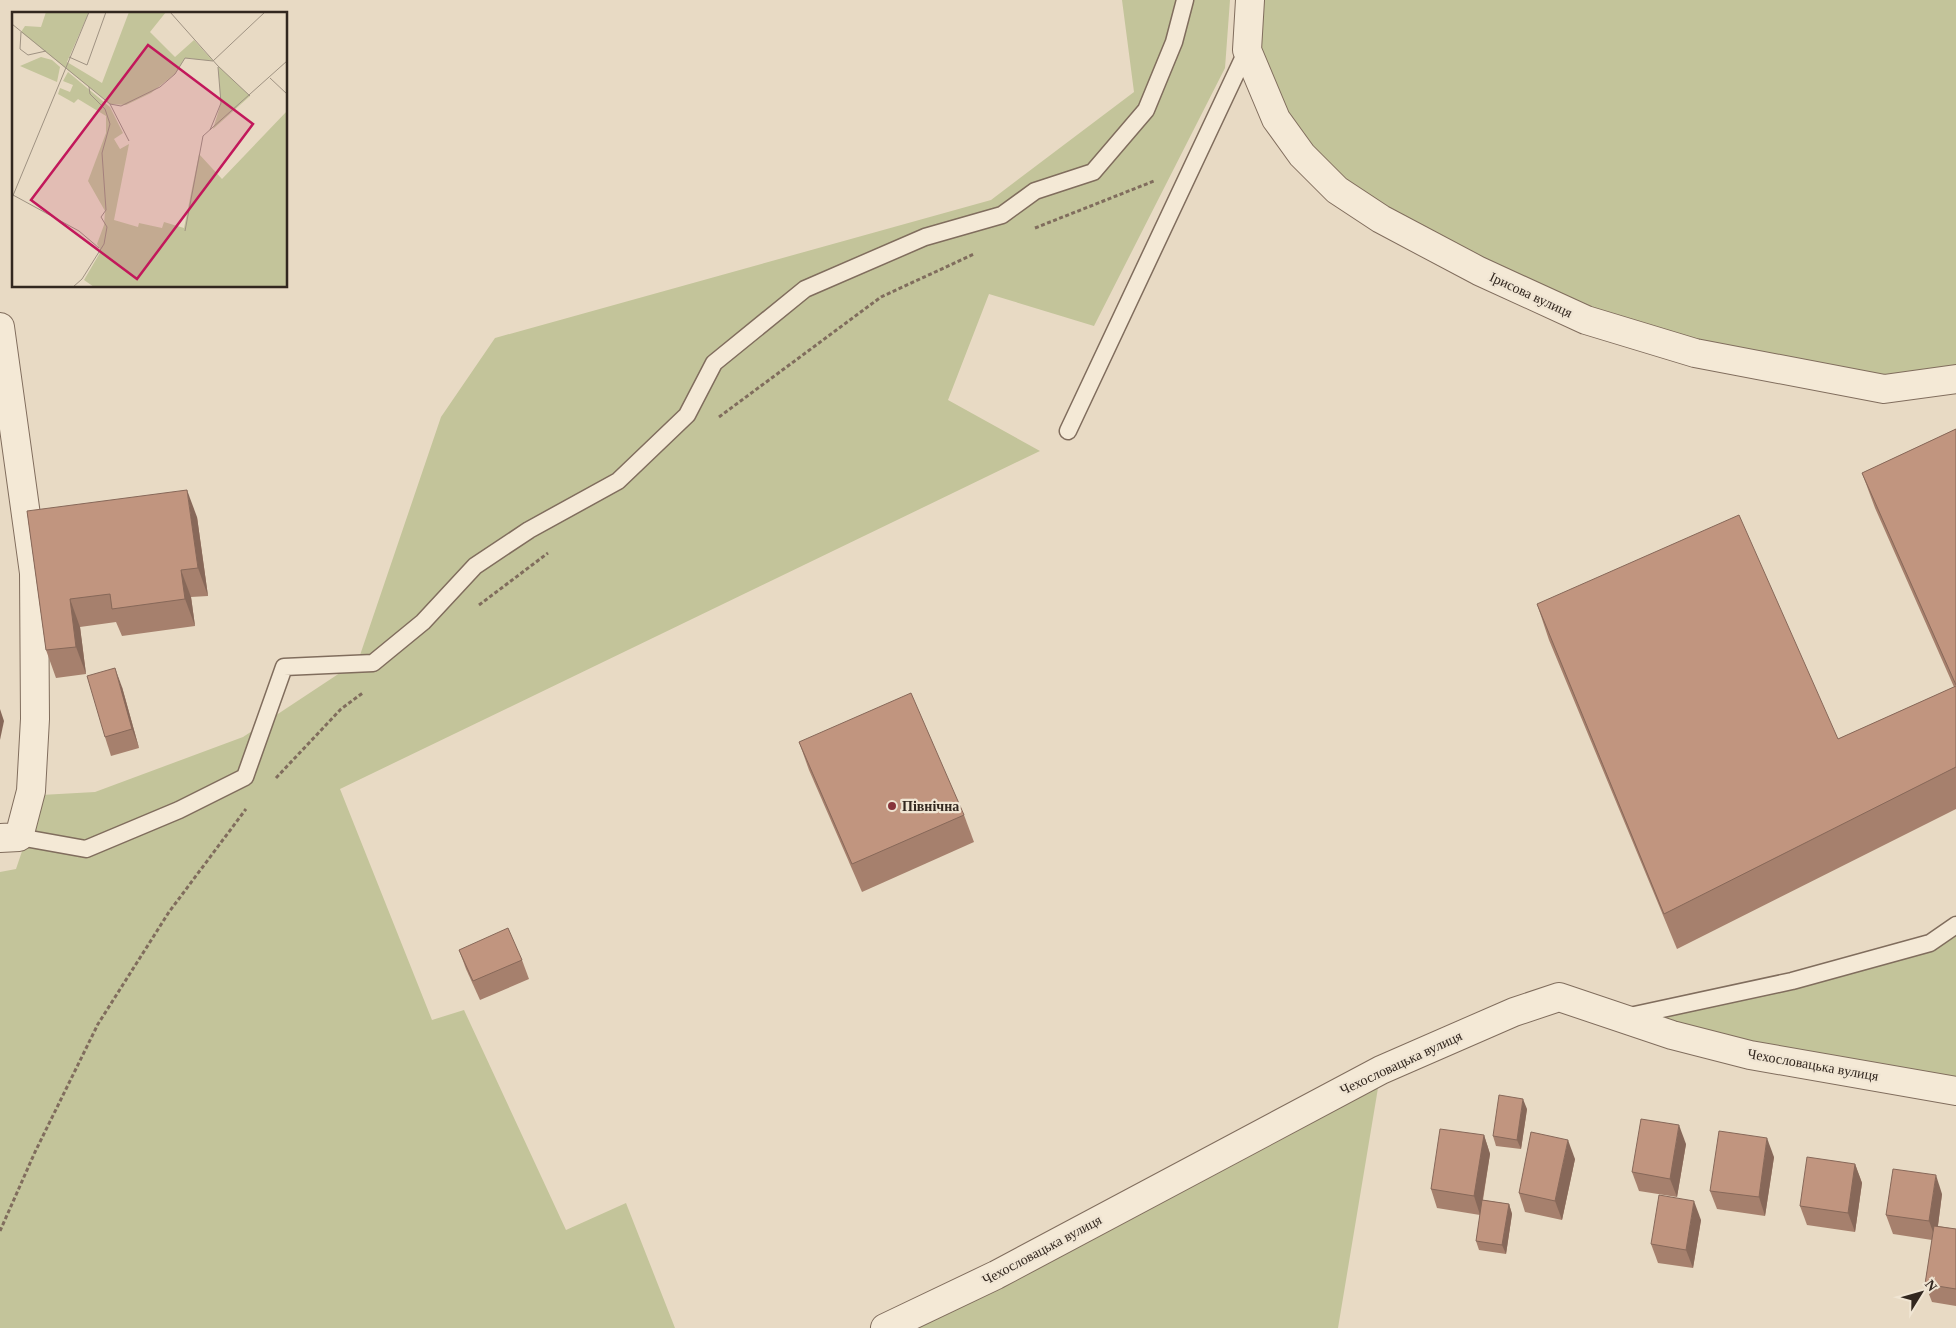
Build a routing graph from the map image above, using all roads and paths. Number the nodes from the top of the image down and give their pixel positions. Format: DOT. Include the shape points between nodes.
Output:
graph roads {
  1 [pos="1185,0"];
  2 [pos="1250,0"];
  3 [pos="1247,50"];
  4 [pos="1193,166"];
  5 [pos="1027,231"];
  6 [pos="975,254"];
  7 [pos="0,327"];
  8 [pos="1956,379"];
  9 [pos="717,418"];
  10 [pos="1068,432"];
  11 [pos="556,548"];
  12 [pos="476,608"];
  13 [pos="365,691"];
  14 [pos="272,782"];
  15 [pos="246,808"];
  16 [pos="10,837"];
  17 [pos="1956,925"];
  18 [pos="1622,1017"];
  19 [pos="1956,1091"];
  20 [pos="0,1231"];
  21 [pos="885,1328"];
  1 -- 16 [label="lane" via="1174,42 1146,110 1093,172 1035,191 1002,215 925,237 805,289 714,363 687,415 618,481 530,530 475,566 423,622 373,663 284,667 244,777 180,810 86,849"];
  2 -- 3 [label="street, Ірисова вулиця"];
  3 -- 4 [label="lane"];
  3 -- 8 [label="street, Ірисова вулиця" via="1276,119 1302,155 1337,190 1380,219 1479,271 1586,320 1695,353 1884,389"];
  4 -- 5 [label="path"];
  4 -- 10 [label="lane"];
  6 -- 9 [label="path" via="881,297"];
  7 -- 16 [label="street" via="34,573 35,719 31,791"];
  11 -- 12 [label="path"];
  13 -- 14 [label="path" via="341,709"];
  15 -- 20 [label="path" via="169,912 98,1024"];
  17 -- 18 [label="lane" via="1921,946 1792,981"];
  18 -- 19 [label="street, Чехословацька вулиця" via="1672,1035 1750,1055"];
  18 -- 21 [label="street, Чехословацька вулиця" via="1559,997 1514,1012 1381,1070 996,1275"];
}
